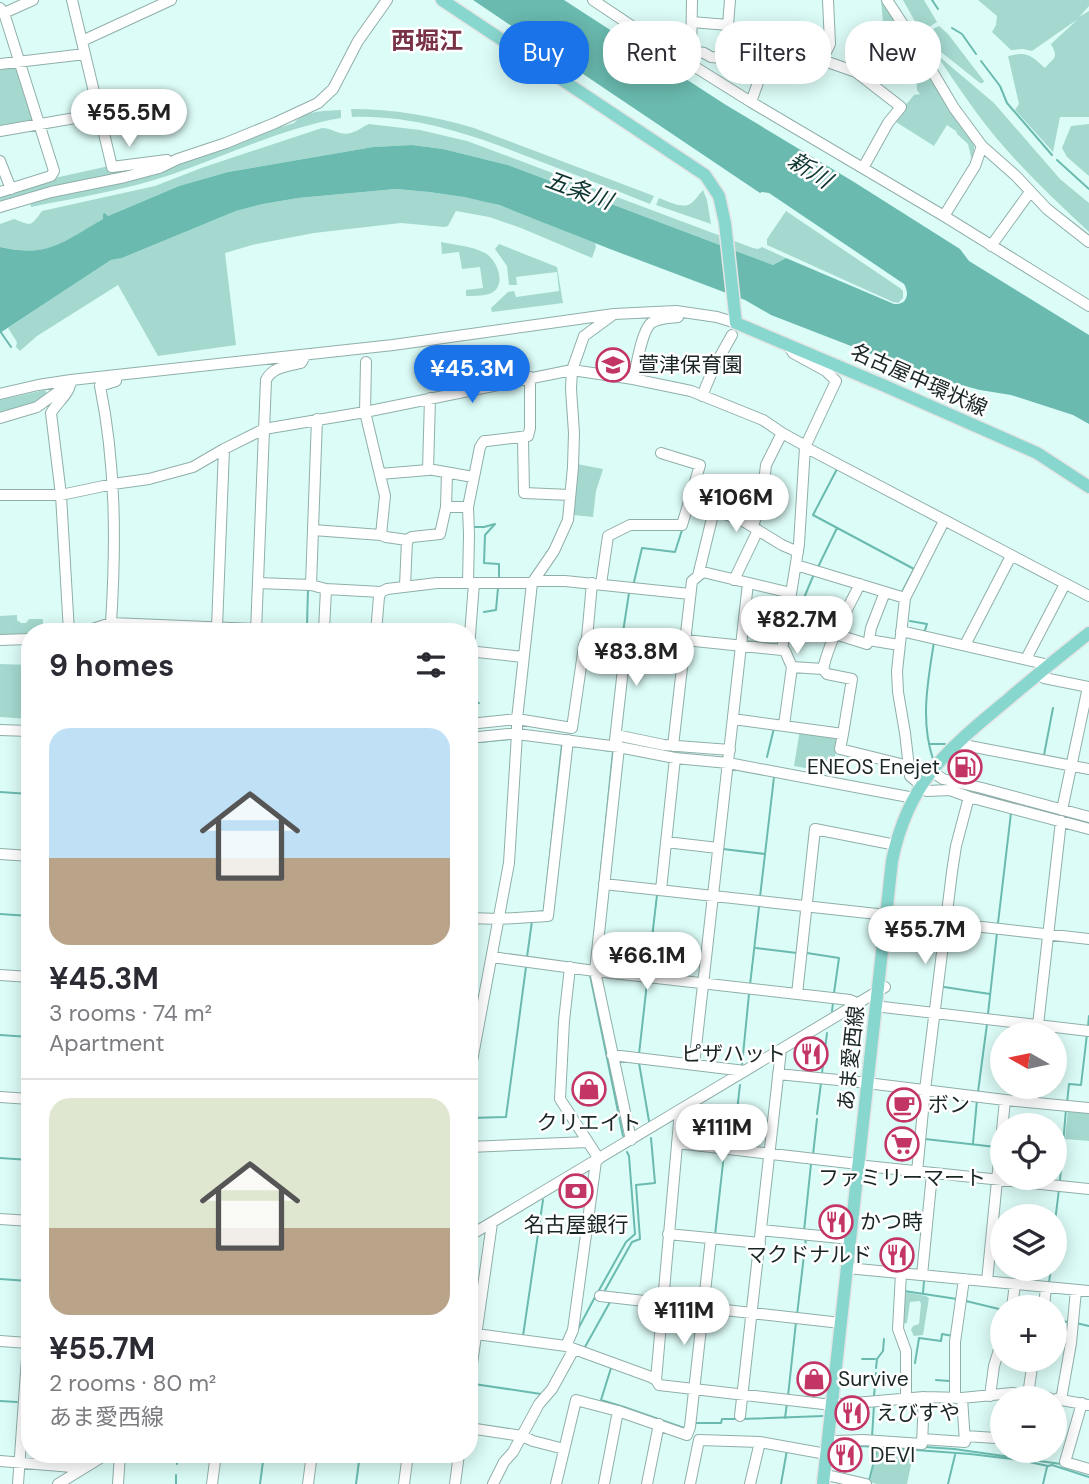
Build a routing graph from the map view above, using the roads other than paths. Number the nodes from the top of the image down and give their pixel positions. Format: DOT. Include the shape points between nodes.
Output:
graph roads {
  1 [pos="33,0"];
  2 [pos="72,0"];
  3 [pos="171,0"];
  4 [pos="387,0"];
  5 [pos="442,0"];
  6 [pos="593,0"];
  7 [pos="692,0"];
  8 [pos="730,0"];
  9 [pos="828,0"];
  10 [pos="887,0"];
  11 [pos="2,11"];
  12 [pos="625,21"];
  13 [pos="692,21"];
  14 [pos="829,21"];
  15 [pos="701,23"];
  16 [pos="82,41"];
  17 [pos="85,54"];
  18 [pos="19,62"];
  19 [pos="831,63"];
  20 [pos="0,64"];
  21 [pos="701,71"];
  22 [pos="757,84"];
  23 [pos="751,102"];
  24 [pos="98,114"];
  25 [pos="39,124"];
  26 [pos="0,131"];
  27 [pos="982,146"];
  28 [pos="178,159"];
  29 [pos="1,165"];
  30 [pos="863,168"];
  31 [pos="11,189"];
  32 [pos="0,192"];
  33 [pos="1030,192"];
  34 [pos="3,205"];
  35 [pos="944,216"];
  36 [pos="1089,242"];
  37 [pos="991,246"];
  38 [pos="1089,306"];
  39 [pos="689,313"];
  40 [pos="614,314"];
  41 [pos="570,321"];
  42 [pos="734,324"];
  43 [pos="584,336"];
  44 [pos="786,344"];
  45 [pos="305,356"];
  46 [pos="366,362"];
  47 [pos="572,370"];
  48 [pos="125,375"];
  49 [pos="530,377"];
  50 [pos="633,379"];
  51 [pos="71,380"];
  52 [pos="100,386"];
  53 [pos="0,394"];
  54 [pos="702,396"];
  55 [pos="430,398"];
  56 [pos="365,412"];
  57 [pos="0,418"];
  58 [pos="317,419"];
  59 [pos="264,429"];
  60 [pos="782,433"];
  61 [pos="523,438"];
  62 [pos="804,447"];
  63 [pos="224,449"];
  64 [pos="661,453"];
  65 [pos="428,469"];
  66 [pos="447,473"];
  67 [pos="380,474"];
  68 [pos="473,477"];
  69 [pos="113,484"];
  70 [pos="1089,487"];
  71 [pos="0,495"];
  72 [pos="61,495"];
  73 [pos="570,495"];
  74 [pos="446,507"];
  75 [pos="468,508"];
  76 [pos="944,521"];
  77 [pos="756,528"];
  78 [pos="313,530"];
  79 [pos="381,535"];
  80 [pos="407,540"];
  81 [pos="797,552"];
  82 [pos="1011,555"];
  83 [pos="796,565"];
  84 [pos="698,577"];
  85 [pos="734,580"];
  86 [pos="533,582"];
  87 [pos="258,583"];
  88 [pos="471,583"];
  89 [pos="748,583"];
  90 [pos="597,584"];
  91 [pos="860,584"];
  92 [pos="1065,584"];
  93 [pos="311,585"];
  94 [pos="405,586"];
  95 [pos="326,589"];
  96 [pos="885,592"];
  97 [pos="381,593"];
  98 [pos="791,593"];
  99 [pos="690,594"];
  100 [pos="1089,596"];
  101 [pos="905,598"];
  102 [pos="68,623"];
  103 [pos="111,623"];
  104 [pos="217,623"];
  105 [pos="256,623"];
  106 [pos="324,623"];
  107 [pos="377,623"];
  108 [pos="470,623"];
  109 [pos="901,631"];
  110 [pos="1089,633"];
  111 [pos="835,634"];
  112 [pos="21,639"];
  113 [pos="685,639"];
  114 [pos="0,640"];
  115 [pos="869,640"];
  116 [pos="1089,642"];
  117 [pos="741,645"];
  118 [pos="899,645"];
  119 [pos="965,645"];
  120 [pos="782,650"];
  121 [pos="478,652"];
  122 [pos="523,657"];
  123 [pos="1026,659"];
  124 [pos="1049,665"];
  125 [pos="792,667"];
  126 [pos="823,669"];
  127 [pos="1044,678"];
  128 [pos="1088,687"];
  129 [pos="517,719"];
  130 [pos="733,719"];
  131 [pos="478,723"];
  132 [pos="784,725"];
  133 [pos="0,730"];
  134 [pos="21,731"];
  135 [pos="517,734"];
  136 [pos="843,734"];
  137 [pos="616,735"];
  138 [pos="478,737"];
  139 [pos="568,740"];
  140 [pos="964,745"];
  141 [pos="673,746"];
  142 [pos="619,747"];
  143 [pos="730,750"];
  144 [pos="675,758"];
  145 [pos="728,763"];
  146 [pos="1072,765"];
  147 [pos="909,766"];
  148 [pos="1089,769"];
  149 [pos="937,775"];
  150 [pos="924,788"];
  151 [pos="969,797"];
  152 [pos="914,798"];
  153 [pos="1062,810"];
  154 [pos="1089,817"];
  155 [pos="1061,821"];
  156 [pos="1089,829"];
  157 [pos="666,842"];
  158 [pos="896,845"];
  159 [pos="718,848"];
  160 [pos="0,853"];
  161 [pos="21,855"];
  162 [pos="604,884"];
  163 [pos="661,890"];
  164 [pos="713,896"];
  165 [pos="806,906"];
  166 [pos="890,916"];
  167 [pos="478,918"];
  168 [pos="499,919"];
  169 [pos="945,922"];
  170 [pos="1049,935"];
  171 [pos="1089,939"];
  172 [pos="492,957"];
  173 [pos="570,967"];
  174 [pos="594,971"];
  175 [pos="0,975"];
  176 [pos="21,976"];
  177 [pos="703,983"];
  178 [pos="881,989"];
  179 [pos="797,994"];
  180 [pos="857,1003"];
  181 [pos="883,1007"];
  182 [pos="934,1014"];
  183 [pos="1038,1022"];
  184 [pos="990,1023"];
  185 [pos="478,1030"];
  186 [pos="1068,1031"];
  187 [pos="1089,1031"];
  188 [pos="781,1050"];
  189 [pos="612,1055"];
  190 [pos="694,1065"];
  191 [pos="745,1071"];
  192 [pos="778,1074"];
  193 [pos="871,1083"];
  194 [pos="925,1090"];
  195 [pos="0,1097"];
  196 [pos="21,1098"];
  197 [pos="1028,1099"];
  198 [pos="1005,1100"];
  199 [pos="1028,1102"];
  200 [pos="1089,1108"];
  201 [pos="680,1111"];
  202 [pos="1004,1113"];
  203 [pos="631,1140"];
  204 [pos="588,1142"];
  205 [pos="677,1143"];
  206 [pos="478,1147"];
  207 [pos="770,1154"];
  208 [pos="597,1160"];
  209 [pos="862,1165"];
  210 [pos="916,1172"];
  211 [pos="932,1174"];
  212 [pos="990,1179"];
  213 [pos="1067,1187"];
  214 [pos="1089,1189"];
  215 [pos="996,1190"];
  216 [pos="0,1219"];
  217 [pos="21,1220"];
  218 [pos="492,1223"];
  219 [pos="761,1230"];
  220 [pos="478,1232"];
  221 [pos="668,1234"];
  222 [pos="711,1238"];
  223 [pos="850,1239"];
  224 [pos="760,1243"];
  225 [pos="850,1268"];
  226 [pos="901,1273"];
  227 [pos="922,1275"];
  228 [pos="964,1279"];
  229 [pos="988,1281"];
  230 [pos="1015,1284"];
  231 [pos="1046,1287"];
  232 [pos="1076,1290"];
  233 [pos="1089,1292"];
  234 [pos="1014,1295"];
  235 [pos="1045,1295"];
  236 [pos="600,1296"];
  237 [pos="663,1303"];
  238 [pos="704,1308"];
  239 [pos="751,1312"];
  240 [pos="478,1320"];
  241 [pos="841,1323"];
  242 [pos="478,1334"];
  243 [pos="0,1341"];
  244 [pos="21,1342"];
  245 [pos="570,1347"];
  246 [pos="656,1380"];
  247 [pos="1061,1386"];
  248 [pos="695,1389"];
  249 [pos="743,1394"];
  250 [pos="990,1396"];
  251 [pos="924,1397"];
  252 [pos="906,1398"];
  253 [pos="959,1398"];
  254 [pos="1067,1401"];
  255 [pos="835,1404"];
  256 [pos="1086,1404"];
  257 [pos="618,1410"];
  258 [pos="740,1416"];
  259 [pos="659,1424"];
  260 [pos="478,1429"];
  261 [pos="522,1436"];
  262 [pos="965,1436"];
  263 [pos="990,1438"];
  264 [pos="922,1439"];
  265 [pos="835,1441"];
  266 [pos="760,1442"];
  267 [pos="21,1448"];
  268 [pos="564,1449"];
  269 [pos="826,1454"];
  270 [pos="0,1461"];
  271 [pos="20,1463"];
  272 [pos="92,1463"];
  273 [pos="119,1463"];
  274 [pos="215,1463"];
  275 [pos="311,1463"];
  276 [pos="407,1463"];
  277 [pos="458,1463"];
  278 [pos="84,1468"];
  279 [pos="1089,1469"];
  280 [pos="828,1481"];
  281 [pos="18,1484"];
  282 [pos="58,1484"];
  283 [pos="118,1484"];
  284 [pos="212,1484"];
  285 [pos="308,1484"];
  286 [pos="404,1484"];
  287 [pos="455,1484"];
  288 [pos="493,1484"];
  289 [pos="555,1484"];
  290 [pos="604,1484"];
  291 [pos="647,1484"];
  292 [pos="690,1484"];
  293 [pos="750,1484"];
  294 [pos="866,1484"];
  1 -- 11 [label="street"];
  2 -- 16 [label="street"];
  3 -- 16 [label="street"];
  4 -- 28 [label="street" via="358,41 333,89 318,103"];
  5 -- 42 [label="main road" via="705,175 719,196 725,223"];
  6 -- 12 [label="street"];
  7 -- 13 [label="street"];
  8 -- 15 [label="street" via="728,25"];
  9 -- 14 [label="street"];
  10 -- 27 [label="street"];
  11 -- 18 [label="street"];
  16 -- 17 [label="street"];
  17 -- 18 [label="street"];
  17 -- 24 [label="street"];
  18 -- 20 [label="street"];
  18 -- 25 [label="street"];
  19 -- 30 [label="street" via="856,72 901,107"];
  21 -- 23 [label="street"];
  22 -- 23 [label="street"];
  23 -- 30 [label="street"];
  24 -- 25 [label="street"];
  24 -- 28 [label="street" via="112,167"];
  25 -- 26 [label="street"];
  25 -- 31 [label="street" via="54,171"];
  27 -- 33 [label="street"];
  27 -- 35 [label="street"];
  28 -- 34 [label="street" via="125,177"];
  29 -- 31 [label="street"];
  30 -- 35 [label="street"];
  31 -- 32 [label="street"];
  33 -- 36 [label="street"];
  33 -- 37 [label="street"];
  35 -- 37 [label="street"];
  37 -- 38 [label="street"];
  39 -- 40 [label="street"];
  39 -- 42 [label="street"];
  39 -- 50 [label="street" via="650,324"];
  40 -- 41 [label="street"];
  40 -- 43 [label="street"];
  41 -- 43 [label="street"];
  41 -- 45 [label="street"];
  42 -- 44 [label="main road, 名古屋中環状線"];
  42 -- 54 [label="street"];
  43 -- 47 [label="street"];
  44 -- 62 [label="street" via="836,381"];
  44 -- 70 [label="main road, 名古屋中環状線" via="1037,453"];
  45 -- 48 [label="street"];
  45 -- 59 [label="street" via="301,363 268,375"];
  46 -- 56 [label="street"];
  47 -- 49 [label="street"];
  47 -- 50 [label="street"];
  47 -- 73 [label="street"];
  48 -- 51 [label="street"];
  48 -- 52 [label="street"];
  49 -- 55 [label="street"];
  49 -- 61 [label="street" via="530,428"];
  50 -- 54 [label="street"];
  51 -- 52 [label="street"];
  51 -- 53 [label="street"];
  51 -- 57 [label="street" via="37,407"];
  51 -- 72 [label="street" via="70,389 51,413"];
  52 -- 69 [label="street"];
  54 -- 60 [label="street" via="763,420"];
  55 -- 56 [label="street"];
  55 -- 65 [label="street"];
  56 -- 58 [label="street"];
  56 -- 67 [label="street"];
  58 -- 59 [label="street"];
  58 -- 78 [label="street"];
  59 -- 63 [label="street"];
  59 -- 87 [label="street"];
  60 -- 62 [label="street"];
  60 -- 77 [label="street" via="766,465"];
  61 -- 68 [label="street" via="484,441"];
  61 -- 73 [label="street" via="524,493"];
  62 -- 76 [label="street"];
  62 -- 81 [label="street"];
  63 -- 69 [label="street" via="192,467"];
  63 -- 104 [label="street"];
  64 -- 90 [label="street" via="700,465 682,525 630,525 608,536"];
  65 -- 66 [label="street"];
  65 -- 67 [label="street"];
  66 -- 68 [label="street"];
  66 -- 74 [label="street"];
  67 -- 79 [label="street" via="385,496"];
  68 -- 75 [label="street"];
  69 -- 72 [label="street"];
  69 -- 103 [label="street"];
  71 -- 72 [label="street"];
  72 -- 102 [label="street"];
  73 -- 86 [label="street" via="563,535"];
  74 -- 75 [label="street"];
  74 -- 80 [label="street" via="440,534"];
  75 -- 88 [label="street"];
  76 -- 82 [label="street"];
  76 -- 101 [label="street"];
  77 -- 81 [label="street"];
  77 -- 84 [label="street" via="714,510"];
  77 -- 85 [label="street"];
  78 -- 79 [label="street"];
  78 -- 93 [label="street"];
  79 -- 80 [label="street"];
  80 -- 94 [label="street"];
  81 -- 83 [label="street"];
  82 -- 92 [label="street"];
  82 -- 119 [label="street"];
  83 -- 91 [label="street"];
  83 -- 98 [label="street"];
  84 -- 85 [label="street" via="703,572"];
  84 -- 99 [label="street" via="692,581"];
  85 -- 89 [label="street"];
  86 -- 88 [label="street"];
  86 -- 90 [label="street"];
  86 -- 122 [label="street"];
  87 -- 93 [label="street"];
  87 -- 105 [label="street"];
  88 -- 94 [label="street"];
  88 -- 108 [label="street"];
  89 -- 98 [label="street"];
  89 -- 117 [label="street"];
  90 -- 99 [label="street"];
  90 -- 129 [label="street" via="572,728"];
  91 -- 96 [label="street"];
  91 -- 111 [label="street"];
  92 -- 100 [label="street"];
  92 -- 123 [label="street"];
  93 -- 95 [label="street"];
  94 -- 97 [label="street"];
  95 -- 97 [label="street"];
  95 -- 106 [label="street"];
  96 -- 101 [label="street"];
  96 -- 115 [label="street"];
  97 -- 107 [label="street"];
  98 -- 120 [label="street"];
  99 -- 113 [label="street"];
  101 -- 109 [label="street"];
  109 -- 118 [label="street"];
  109 -- 119 [label="street"];
  110 -- 124 [label="main road, あま愛西線"];
  111 -- 115 [label="street" via="867,644"];
  111 -- 126 [label="street"];
  112 -- 114 [label="street"];
  113 -- 117 [label="street"];
  113 -- 137 [label="street" via="628,634"];
  113 -- 141 [label="street"];
  115 -- 118 [label="street"];
  116 -- 127 [label="main road, あま愛西線"];
  117 -- 120 [label="street"];
  117 -- 130 [label="street"];
  118 -- 147 [label="street" via="898,692"];
  119 -- 123 [label="street"];
  120 -- 125 [label="street"];
  121 -- 122 [label="street"];
  122 -- 129 [label="street"];
  123 -- 124 [label="street"];
  124 -- 150 [label="main road, あま愛西線" via="961,738 937,763"];
  125 -- 126 [label="street"];
  125 -- 132 [label="street"];
  126 -- 136 [label="street" via="852,679"];
  127 -- 128 [label="street"];
  127 -- 140 [label="main road, あま愛西線"];
  128 -- 146 [label="street"];
  129 -- 131 [label="street"];
  129 -- 135 [label="street"];
  130 -- 132 [label="street"];
  130 -- 143 [label="street"];
  132 -- 136 [label="street"];
  133 -- 134 [label="street"];
  135 -- 138 [label="street"];
  135 -- 139 [label="street"];
  135 -- 168 [label="street" via="509,863"];
  136 -- 147 [label="street" via="840,749"];
  137 -- 141 [label="street"];
  137 -- 142 [label="street"];
  139 -- 142 [label="street"];
  139 -- 168 [label="street" via="548,916"];
  140 -- 146 [label="street"];
  140 -- 149 [label="main road, あま愛西線"];
  141 -- 143 [label="street"];
  142 -- 144 [label="street"];
  142 -- 162 [label="street"];
  143 -- 145 [label="street"];
  144 -- 145 [label="street"];
  144 -- 157 [label="street"];
  145 -- 152 [label="street"];
  145 -- 159 [label="street"];
  146 -- 148 [label="street"];
  146 -- 153 [label="street"];
  147 -- 150 [label="street" via="911,776"];
  149 -- 150 [label="main road, あま愛西線"];
  149 -- 153 [label="street"];
  150 -- 151 [label="street"];
  150 -- 152 [label="main road, あま愛西線"];
  150 -- 166 [label="main road, あま愛西線" via="904,845"];
  151 -- 155 [label="street"];
  151 -- 169 [label="street" via="955,850"];
  152 -- 158 [label="main road, あま愛西線"];
  153 -- 154 [label="street"];
  155 -- 156 [label="street"];
  155 -- 170 [label="street"];
  157 -- 159 [label="street"];
  157 -- 163 [label="street"];
  158 -- 165 [label="street" via="815,829"];
  158 -- 166 [label="main road, あま愛西線"];
  159 -- 164 [label="street"];
  160 -- 161 [label="street"];
  162 -- 163 [label="street"];
  162 -- 174 [label="street"];
  163 -- 164 [label="street"];
  164 -- 165 [label="street"];
  164 -- 177 [label="street"];
  165 -- 166 [label="street"];
  165 -- 179 [label="street"];
  166 -- 169 [label="street"];
  166 -- 178 [label="main road, あま愛西線"];
  167 -- 168 [label="street"];
  168 -- 172 [label="street"];
  169 -- 170 [label="street"];
  169 -- 182 [label="street"];
  170 -- 171 [label="street"];
  170 -- 183 [label="street"];
  172 -- 173 [label="street"];
  172 -- 185 [label="street"];
  173 -- 174 [label="street"];
  173 -- 204 [label="street" via="560,1099"];
  174 -- 177 [label="street"];
  174 -- 189 [label="street"];
  175 -- 176 [label="street"];
  177 -- 179 [label="street"];
  177 -- 190 [label="street"];
  178 -- 180 [label="street"];
  178 -- 181 [label="main road, あま愛西線"];
  178 -- 193 [label="main road, あま愛西線"];
  179 -- 180 [label="street"];
  180 -- 188 [label="street"];
  181 -- 182 [label="street"];
  181 -- 193 [label="main road, あま愛西線"];
  182 -- 184 [label="street"];
  182 -- 194 [label="street"];
  186 -- 187 [label="street"];
  188 -- 191 [label="street"];
  188 -- 192 [label="street"];
  189 -- 190 [label="street"];
  189 -- 203 [label="street"];
  190 -- 191 [label="street"];
  191 -- 201 [label="street"];
  192 -- 193 [label="street"];
  192 -- 207 [label="street"];
  193 -- 194 [label="street"];
  193 -- 209 [label="main road, あま愛西線"];
  194 -- 198 [label="street"];
  194 -- 210 [label="street"];
  195 -- 196 [label="street"];
  197 -- 199 [label="street"];
  198 -- 199 [label="street"];
  198 -- 202 [label="street"];
  199 -- 200 [label="street"];
  201 -- 203 [label="street"];
  201 -- 205 [label="street"];
  203 -- 208 [label="street"];
  204 -- 206 [label="street"];
  204 -- 208 [label="street"];
  205 -- 207 [label="street"];
  205 -- 221 [label="street"];
  207 -- 209 [label="street"];
  207 -- 219 [label="street"];
  208 -- 218 [label="street"];
  208 -- 245 [label="street"];
  209 -- 210 [label="street"];
  209 -- 223 [label="main road, あま愛西線"];
  209 -- 225 [label="main road, あま愛西線"];
  210 -- 211 [label="street"];
  211 -- 212 [label="street"];
  211 -- 227 [label="street"];
  213 -- 214 [label="street"];
  215 -- 229 [label="street"];
  216 -- 217 [label="street"];
  218 -- 220 [label="street"];
  218 -- 240 [label="street"];
  219 -- 223 [label="street"];
  219 -- 224 [label="street"];
  221 -- 222 [label="street"];
  221 -- 237 [label="street"];
  222 -- 224 [label="street"];
  222 -- 238 [label="street"];
  223 -- 225 [label="main road, あま愛西線"];
  224 -- 239 [label="street"];
  225 -- 226 [label="street"];
  225 -- 241 [label="main road, あま愛西線"];
  225 -- 255 [label="main road, あま愛西線"];
  226 -- 227 [label="street"];
  226 -- 252 [label="street" via="898,1329 905,1350"];
  227 -- 228 [label="street"];
  228 -- 229 [label="street"];
  228 -- 253 [label="street" via="955,1342"];
  229 -- 230 [label="street"];
  230 -- 231 [label="street"];
  230 -- 234 [label="street"];
  231 -- 232 [label="street"];
  231 -- 235 [label="street"];
  232 -- 233 [label="street"];
  232 -- 247 [label="street" via="1072,1343"];
  236 -- 237 [label="street"];
  237 -- 238 [label="street"];
  237 -- 246 [label="street"];
  238 -- 239 [label="street"];
  238 -- 248 [label="street"];
  239 -- 241 [label="street"];
  239 -- 249 [label="street"];
  241 -- 255 [label="main road, あま愛西線"];
  242 -- 245 [label="street"];
  243 -- 244 [label="street"];
  245 -- 246 [label="street"];
  245 -- 261 [label="street" via="552,1389"];
  246 -- 248 [label="street" via="659,1385"];
  248 -- 249 [label="street"];
  248 -- 259 [label="street" via="687,1435"];
  249 -- 255 [label="street"];
  249 -- 258 [label="street"];
  250 -- 253 [label="street"];
  251 -- 252 [label="street"];
  251 -- 253 [label="street"];
  251 -- 264 [label="street"];
  252 -- 255 [label="street"];
  253 -- 262 [label="street"];
  254 -- 256 [label="street"];
  255 -- 265 [label="main road, あま愛西線"];
  255 -- 269 [label="main road, あま愛西線"];
  256 -- 279 [label="street" via="1065,1462"];
  257 -- 259 [label="street"];
  257 -- 268 [label="street" via="576,1400"];
  257 -- 290 [label="street"];
  259 -- 291 [label="street"];
  260 -- 261 [label="street"];
  261 -- 268 [label="street"];
  261 -- 288 [label="street"];
  262 -- 263 [label="street"];
  262 -- 264 [label="street" via="965,1442"];
  264 -- 265 [label="street" via="922,1444"];
  265 -- 280 [label="main road, あま愛西線"];
  266 -- 269 [label="street"];
  266 -- 292 [label="street" via="699,1440"];
  266 -- 293 [label="street"];
  267 -- 271 [label="street"];
  268 -- 289 [label="street"];
  269 -- 280 [label="main road, あま愛西線"];
  270 -- 271 [label="street"];
  271 -- 278 [label="street"];
  271 -- 281 [label="street"];
  272 -- 278 [label="street"];
  273 -- 283 [label="street"];
  274 -- 284 [label="street"];
  275 -- 285 [label="street"];
  276 -- 286 [label="street"];
  277 -- 287 [label="street"];
  278 -- 282 [label="street"];
  280 -- 294 [label="street"];
}
